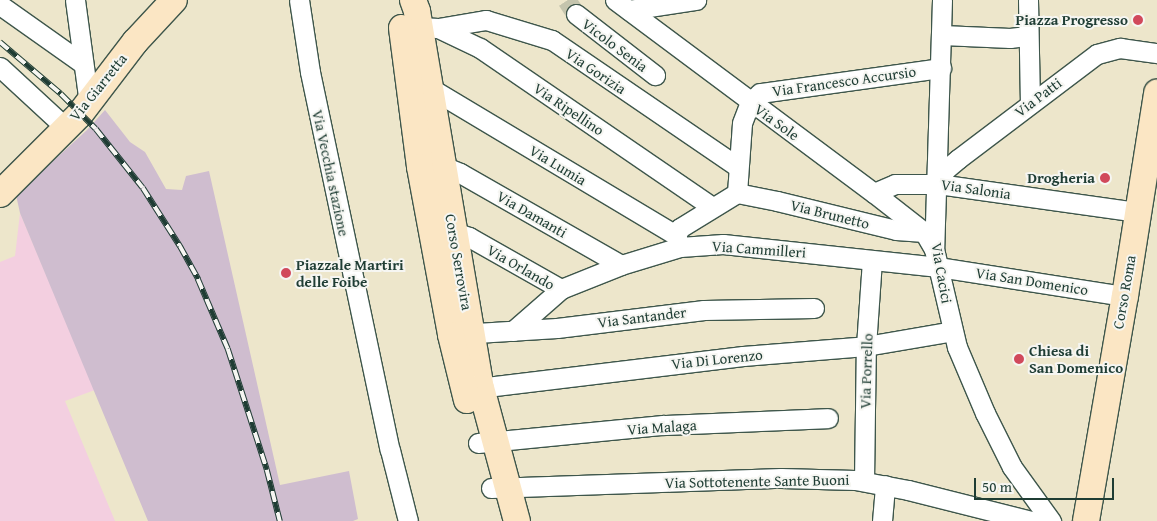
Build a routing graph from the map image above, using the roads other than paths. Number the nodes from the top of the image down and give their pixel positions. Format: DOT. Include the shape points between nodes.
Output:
graph roads {
  1 [pos="74,0"];
  2 [pos="174,0"];
  3 [pos="299,0"];
  4 [pos="696,0"];
  5 [pos="942,0"];
  6 [pos="1028,0"];
  7 [pos="0,5"];
  8 [pos="622,5"];
  9 [pos="576,14"];
  10 [pos="414,15"];
  11 [pos="942,35"];
  12 [pos="1027,36"];
  13 [pos="1157,53"];
  14 [pos="82,63"];
  15 [pos="0,67"];
  16 [pos="941,68"];
  17 [pos="655,75"];
  18 [pos="420,89"];
  19 [pos="1157,93"];
  20 [pos="750,102"];
  21 [pos="89,104"];
  22 [pos="1030,104"];
  23 [pos="65,127"];
  24 [pos="432,166"];
  25 [pos="738,167"];
  26 [pos="938,184"];
  27 [pos="874,193"];
  28 [pos="0,194"];
  29 [pos="737,194"];
  30 [pos="712,207"];
  31 [pos="1138,212"];
  32 [pos="443,232"];
  33 [pos="924,232"];
  34 [pos="678,241"];
  35 [pos="936,258"];
  36 [pos="872,260"];
  37 [pos="620,265"];
  38 [pos="561,289"];
  39 [pos="1125,296"];
  40 [pos="814,308"];
  41 [pos="952,331"];
  42 [pos="513,332"];
  43 [pos="461,334"];
  44 [pos="866,346"];
  45 [pos="472,388"];
  46 [pos="828,418"];
  47 [pos="487,442"];
  48 [pos="864,482"];
  49 [pos="885,485"];
  50 [pos="499,487"];
  51 [pos="408,521"];
  52 [pos="500,521"];
  53 [pos="517,521"];
  54 [pos="882,521"];
  55 [pos="1030,521"];
  56 [pos="1051,521"];
  57 [pos="1086,521"];
  1 -- 14 [label="street"];
  2 -- 21 [label="main road, Via Giarretta" via="135,42"];
  3 -- 51 [label="street, Via Vecchia stazione" via="312,82"];
  4 -- 8 [label="street"];
  5 -- 11 [label="street, Via Cacici"];
  6 -- 12 [label="street"];
  7 -- 14 [label="street"];
  8 -- 20 [label="street, Via Sole"];
  9 -- 17 [label="street, Vicolo Senia"];
  10 -- 18 [label="main road, Corso Serrovira"];
  10 -- 25 [label="street, Via Gorizia" via="486,20 552,40"];
  10 -- 30 [label="street, Via Ripellino" via="480,48"];
  11 -- 12 [label="street"];
  11 -- 16 [label="street, Via Cacici"];
  12 -- 22 [label="street"];
  13 -- 22 [label="street, Via Patti" via="1120,48 1097,54"];
  14 -- 21 [label="street"];
  15 -- 23 [label="street"];
  16 -- 20 [label="street, Via Francesco Accursio" via="760,93"];
  16 -- 26 [label="street, Via Cacici"];
  18 -- 24 [label="main road, Corso Serrovira"];
  18 -- 34 [label="street, Via Lumia"];
  19 -- 31 [label="main road, Corso Roma"];
  20 -- 25 [label="street" via="742,123"];
  20 -- 27 [label="street, Via Sole"];
  21 -- 23 [label="main road, Via Giarretta"];
  22 -- 26 [label="street, Via Patti" via="944,170"];
  23 -- 28 [label="main road, Via Giarretta"];
  24 -- 32 [label="main road, Corso Serrovira"];
  24 -- 37 [label="street, Via Damanti" via="468,178"];
  25 -- 29 [label="street"];
  26 -- 27 [label="street, Via Salonia" via="895,184"];
  26 -- 31 [label="street, Via Salonia"];
  26 -- 35 [label="street, Via Cacici"];
  27 -- 33 [label="street, Via Sole"];
  29 -- 30 [label="street"];
  29 -- 33 [label="street, Via Brunetto" via="896,230"];
  30 -- 34 [label="street" via="680,228"];
  31 -- 39 [label="main road, Corso Roma"];
  32 -- 38 [label="street, Via Orlando" via="469,237"];
  32 -- 43 [label="main road, Corso Serrovira"];
  33 -- 35 [label="street, Via Sole"];
  34 -- 36 [label="street, Via Cammilleri"];
  34 -- 37 [label="street, Via Cammilleri"];
  35 -- 36 [label="street, Via Cammilleri"];
  35 -- 39 [label="street, Via San Domenico"];
  35 -- 41 [label="street, Via Cacici"];
  36 -- 44 [label="street, Via Porrello"];
  37 -- 38 [label="street, Via Cammilleri"];
  38 -- 42 [label="street, Via Cammilleri"];
  39 -- 57 [label="main road, Corso Roma"];
  40 -- 42 [label="street, Via Santander" via="704,310"];
  41 -- 44 [label="street, Via Di Lorenzo"];
  41 -- 56 [label="street, Via Cacici" via="985,413 1012,468"];
  42 -- 43 [label="street, Via Santander"];
  43 -- 45 [label="main road, Corso Serrovira"];
  44 -- 45 [label="street, Via Di Lorenzo" via="743,356"];
  44 -- 48 [label="street, Via Porrello"];
  45 -- 47 [label="main road, Corso Serrovira"];
  46 -- 47 [label="street, Via Malaga" via="663,425"];
  47 -- 50 [label="main road, Corso Serrovira"];
  48 -- 49 [label="street, Via Sottotenente Sante Buoni"];
  48 -- 50 [label="street, Via Sottotenente Sante Buoni" via="782,478"];
  49 -- 54 [label="street"];
  49 -- 55 [label="street, Via Sottotenente Sante Buoni"];
  50 -- 52 [label="main road, Corso Serrovira"];
  50 -- 53 [label="main road, Corso Serrovira"];
}
